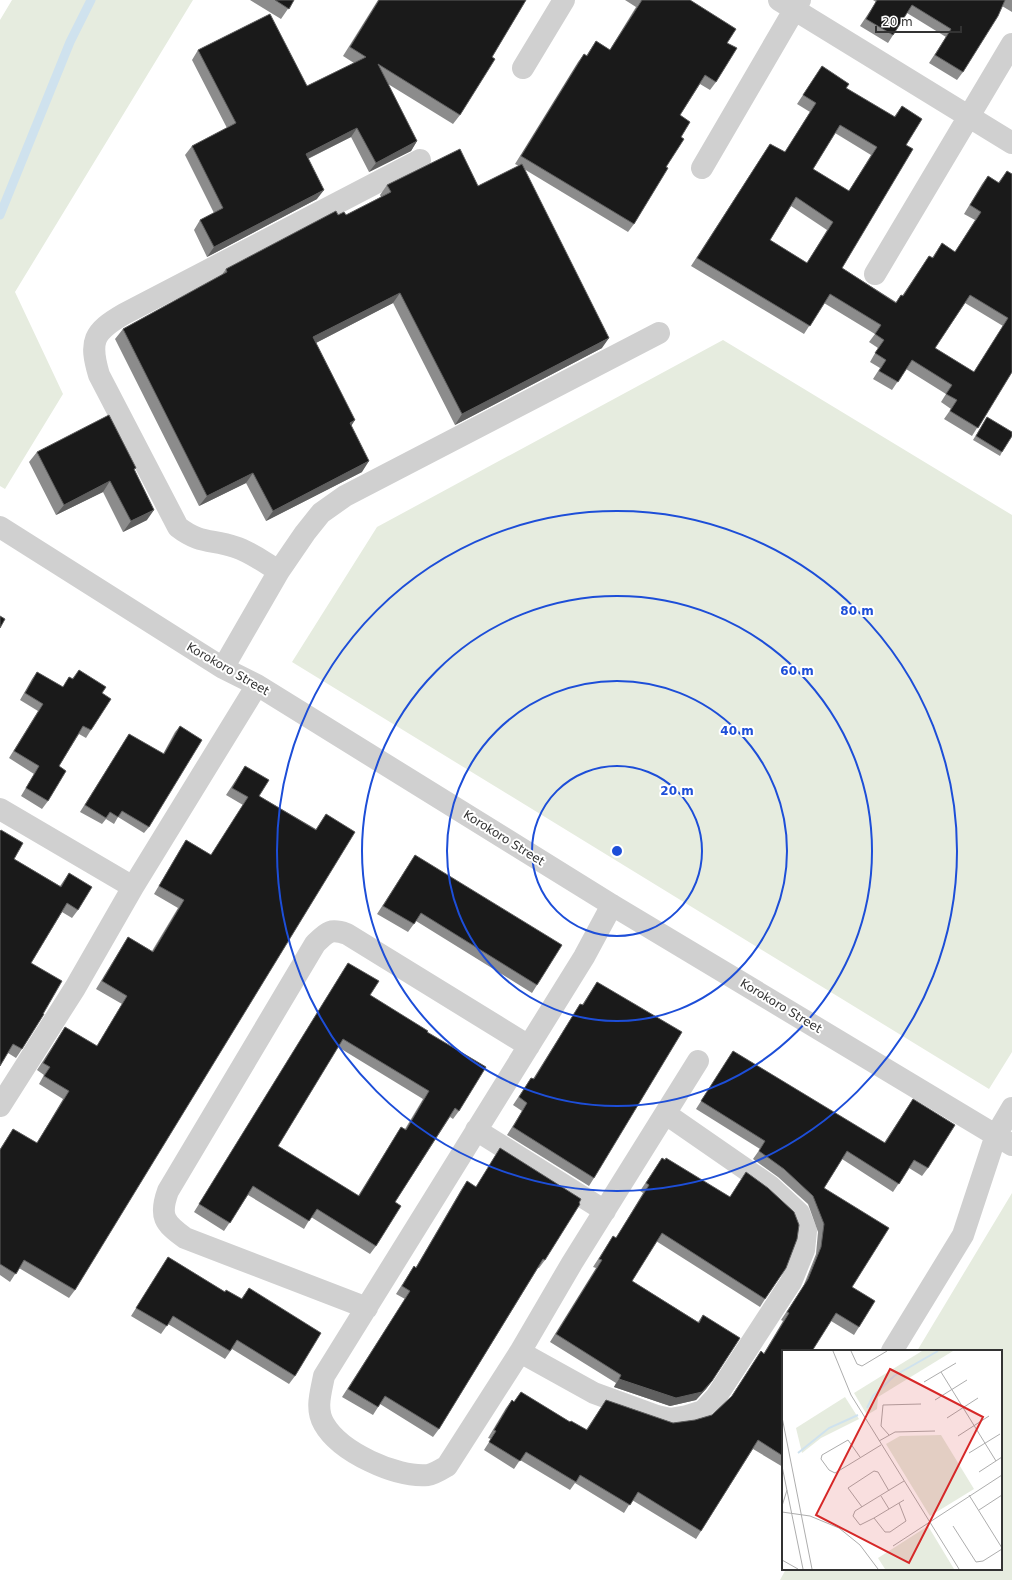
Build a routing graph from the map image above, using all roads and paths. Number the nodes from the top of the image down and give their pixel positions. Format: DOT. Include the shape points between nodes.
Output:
graph roads {
  1 [pos="564,0"];
  2 [pos="791,3"];
  3 [pos="1012,44"];
  4 [pos="523,68"];
  5 [pos="968,117"];
  6 [pos="1012,143"];
  7 [pos="420,160"];
  8 [pos="702,168"];
  9 [pos="875,274"];
  10 [pos="658,333"];
  11 [pos="0,527"];
  12 [pos="279,571"];
  13 [pos="223,668"];
  14 [pos="257,685"];
  15 [pos="0,809"];
  16 [pos="133,887"];
  17 [pos="612,905"];
  18 [pos="529,1046"];
  19 [pos="698,1061"];
  20 [pos="0,1106"];
  21 [pos="1012,1108"];
  22 [pos="666,1114"];
  23 [pos="476,1130"];
  24 [pos="1004,1140"];
  25 [pos="605,1210"];
  26 [pos="367,1308"];
  27 [pos="893,1350"];
  28 [pos="520,1352"];
  1 -- 4 [label="street"];
  2 -- 5 [label="street"];
  2 -- 8 [label="street"];
  3 -- 5 [label="street"];
  5 -- 6 [label="street"];
  5 -- 9 [label="street"];
  7 -- 12 [label="street" via="124,314 108,323 95,339 93,354 99,375 178,527 191,537 235,547 252,554"];
  10 -- 12 [label="street" via="345,496 321,513"];
  11 -- 13 [label="street, Korokoro Street"];
  12 -- 13 [label="street"];
  13 -- 14 [label="street, Korokoro Street"];
  14 -- 16 [label="street"];
  14 -- 17 [label="street, Korokoro Street"];
  15 -- 16 [label="street"];
  16 -- 20 [label="street" via="75,988"];
  17 -- 18 [label="street" via="584,957"];
  17 -- 24 [label="street, Korokoro Street"];
  18 -- 23 [label="street"];
  18 -- 26 [label="street" via="347,934 335,930 326,933 315,944 168,1191 163,1206 165,1219 173,1230 185,1238"];
  19 -- 22 [label="street"];
  21 -- 24 [label="street"];
  22 -- 25 [label="street"];
  22 -- 28 [label="street" via="770,1186 799,1213 806,1232 804,1250 791,1282 716,1397 703,1411 687,1416 670,1419 657,1416 594,1393"];
  23 -- 25 [label="street"];
  23 -- 26 [label="street"];
  24 -- 27 [label="street" via="963,1235"];
  25 -- 28 [label="street"];
  26 -- 28 [label="street" via="324,1376 318,1404 324,1424 338,1440 364,1459 413,1475 430,1475 448,1466"];
}
